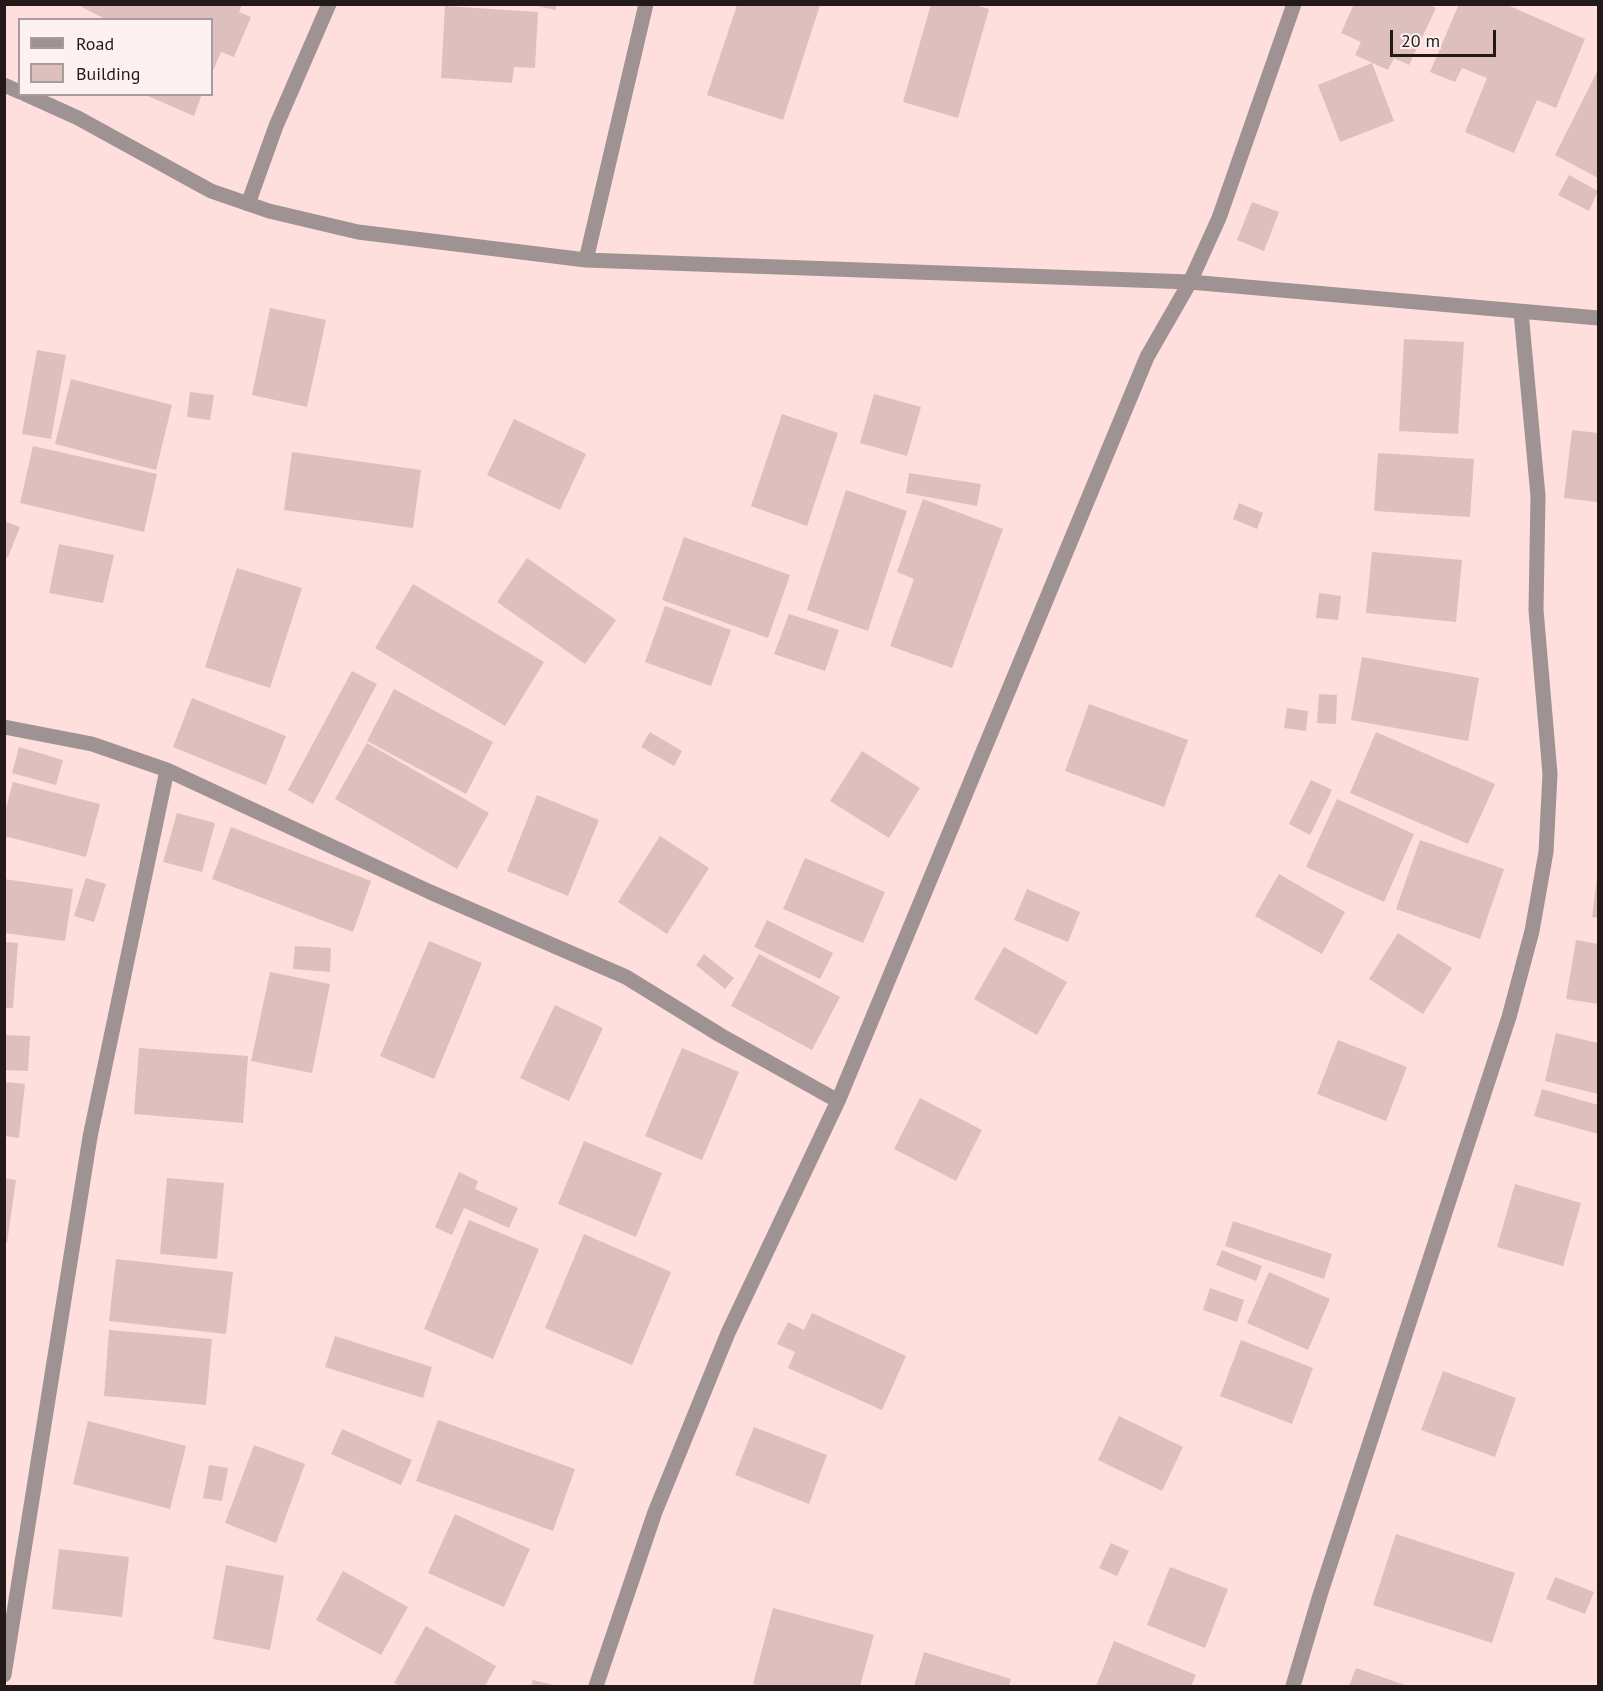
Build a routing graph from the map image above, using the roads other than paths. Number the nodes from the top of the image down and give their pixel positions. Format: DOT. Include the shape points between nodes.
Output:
graph roads {
  1 [pos="329,4"];
  2 [pos="646,4"];
  3 [pos="1294,4"];
  4 [pos="4,85"];
  5 [pos="18,91"];
  6 [pos="29,96"];
  7 [pos="248,204"];
  8 [pos="586,260"];
  9 [pos="1190,282"];
  10 [pos="1599,303"];
  11 [pos="1521,312"];
  12 [pos="1594,318"];
  13 [pos="4,727"];
  14 [pos="166,770"];
  15 [pos="838,1101"];
  16 [pos="4,1675"];
  17 [pos="596,1686"];
  18 [pos="1293,1686"];
  1 -- 7 [label="street" via="276,126"];
  2 -- 8 [label="street"];
  3 -- 9 [label="street" via="1219,218"];
  4 -- 5 [label="street"];
  6 -- 7 [label="street" via="78,118 211,191"];
  7 -- 8 [label="street" via="358,232"];
  8 -- 9 [label="street"];
  9 -- 11 [label="street"];
  9 -- 15 [label="street" via="1147,357"];
  10 -- 12 [label="street"];
  11 -- 12 [label="street"];
  11 -- 18 [label="street" via="1538,496 1536,610 1550,774 1544,863 1532,931 1509,1017"];
  13 -- 14 [label="street" via="92,744"];
  14 -- 15 [label="street" via="430,892 626,976 720,1035"];
  14 -- 16 [label="street" via="90,1137"];
  15 -- 17 [label="street" via="728,1333 656,1512"];
}
